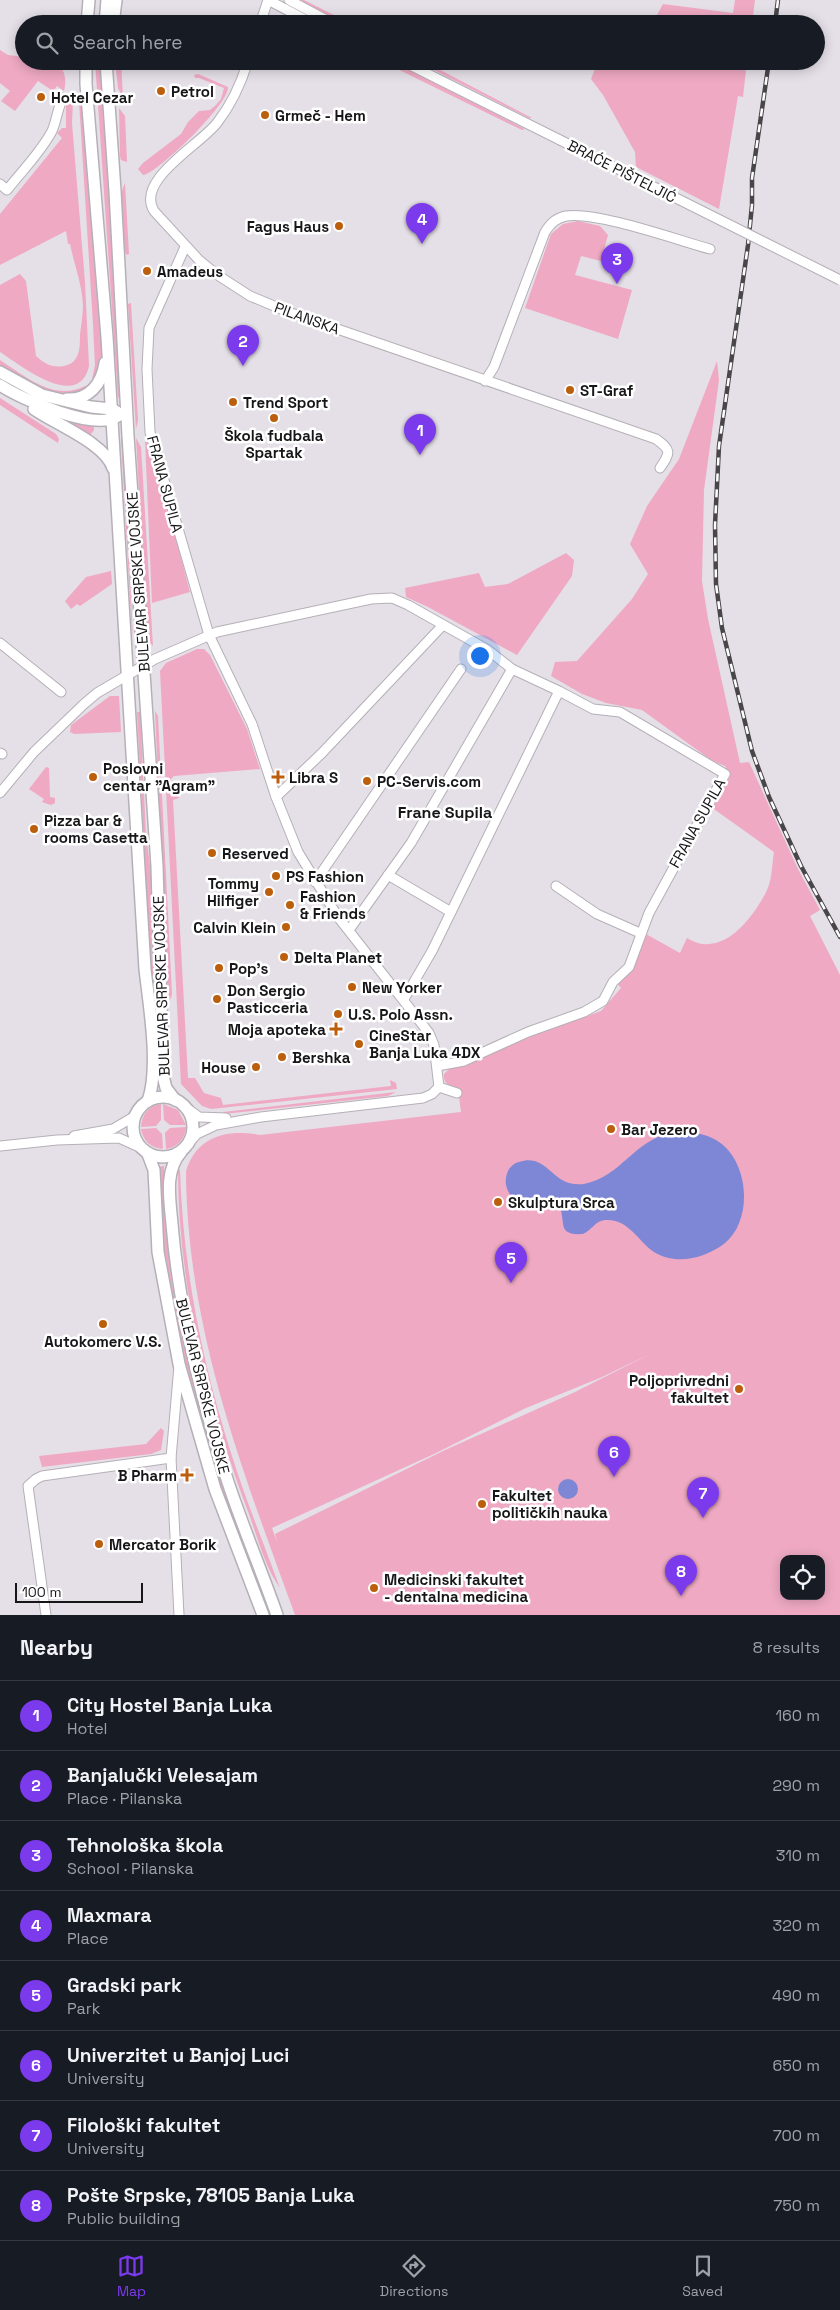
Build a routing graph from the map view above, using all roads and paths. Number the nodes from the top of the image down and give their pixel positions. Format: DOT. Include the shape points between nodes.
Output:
graph roads {
  1 [pos="89,0"];
  2 [pos="106,0"];
  3 [pos="116,0"];
  4 [pos="268,0"];
  5 [pos="290,0"];
  6 [pos="88,15"];
  7 [pos="105,15"];
  8 [pos="114,15"];
  9 [pos="263,15"];
  10 [pos="297,15"];
  11 [pos="318,15"];
  12 [pos="87,70"];
  13 [pos="106,70"];
  14 [pos="244,70"];
  15 [pos="418,70"];
  16 [pos="63,98"];
  17 [pos="4,187"];
  18 [pos="186,247"];
  19 [pos="710,249"];
  20 [pos="840,280"];
  21 [pos="107,336"];
  22 [pos="0,372"];
  23 [pos="486,381"];
  24 [pos="0,385"];
  25 [pos="14,394"];
  26 [pos="53,399"];
  27 [pos="127,400"];
  28 [pos="115,414"];
  29 [pos="127,428"];
  30 [pos="660,468"];
  31 [pos="115,475"];
  32 [pos="443,625"];
  33 [pos="209,635"];
  34 [pos="0,643"];
  35 [pos="144,665"];
  36 [pos="461,669"];
  37 [pos="512,669"];
  38 [pos="129,674"];
  39 [pos="559,691"];
  40 [pos="61,692"];
  41 [pos="0,793"];
  42 [pos="276,797"];
  43 [pos="388,875"];
  44 [pos="315,882"];
  45 [pos="556,886"];
  46 [pos="451,912"];
  47 [pos="349,930"];
  48 [pos="640,933"];
  49 [pos="404,998"];
  50 [pos="437,1066"];
  51 [pos="439,1087"];
  52 [pos="457,1093"];
  53 [pos="148,1101"];
  54 [pos="180,1103"];
  55 [pos="135,1116"];
  56 [pos="261,1117"];
  57 [pos="57,1140"];
  58 [pos="0,1146"];
  59 [pos="184,1149"];
  60 [pos="144,1150"];
  61 [pos="180,1364"];
  62 [pos="171,1458"];
  63 [pos="46,1615"];
  64 [pos="180,1615"];
  65 [pos="263,1615"];
  66 [pos="277,1615"];
  1 -- 6 [label="main road"];
  2 -- 7 [label="main road"];
  3 -- 8 [label="main road"];
  4 -- 9 [label="street"];
  4 -- 10 [label="street"];
  5 -- 11 [label="street"];
  12 -- 21 [label="main road, BULEVAR SRPSKE VOJSKE"];
  13 -- 27 [label="main road, BULEVAR SRPSKE VOJSKE"];
  14 -- 18 [label="street, PILANSKA" via="231,103 216,125 153,185 150,201 154,211"];
  15 -- 20 [label="street, BRAĆE PIŠTELJIĆ, bridge"];
  16 -- 17 [label="street" via="48,138"];
  18 -- 23 [label="street, PILANSKA" via="216,274 250,296 314,322"];
  18 -- 33 [label="street, FRANA SUPILA" via="149,328 146,370 150,432"];
  19 -- 23 [label="street" via="592,218 568,216 554,221 545,232"];
  21 -- 26 [label="main road" via="104,370 95,389 73,399"];
  21 -- 28 [label="main road, BULEVAR SRPSKE VOJSKE"];
  22 -- 26 [label="main road"];
  23 -- 30 [label="street, PILANSKA" via="656,439 668,452"];
  24 -- 25 [label="main road"];
  25 -- 28 [label="main road" via="51,410 90,419"];
  25 -- 31 [label="main road" via="107,456"];
  26 -- 28 [label="main road"];
  27 -- 28 [label="main road"];
  27 -- 29 [label="main road, BULEVAR SRPSKE VOJSKE"];
  28 -- 29 [label="main road"];
  28 -- 31 [label="main road, BULEVAR SRPSKE VOJSKE"];
  29 -- 35 [label="main road, BULEVAR SRPSKE VOJSKE"];
  31 -- 38 [label="main road, BULEVAR SRPSKE VOJSKE"];
  32 -- 33 [label="street, FRANA SUPILA" via="392,598 371,599 244,624"];
  32 -- 37 [label="street, FRANA SUPILA" via="488,650"];
  32 -- 42 [label="street"];
  33 -- 35 [label="street, FRANA SUPILA"];
  33 -- 42 [label="street, FRANA SUPILA" via="252,724"];
  34 -- 40 [label="street"];
  35 -- 38 [label="street, FRANA SUPILA"];
  35 -- 54 [label="main road, BULEVAR SRPSKE VOJSKE" via="158,892 163,1076 166,1088"];
  36 -- 44 [label="street"];
  37 -- 39 [label="street, FRANA SUPILA"];
  37 -- 43 [label="street" via="411,842"];
  38 -- 41 [label="street, FRANA SUPILA" via="84,704 34,752"];
  38 -- 53 [label="main road, BULEVAR SRPSKE VOJSKE" via="150,1010 153,1087"];
  39 -- 46 [label="street"];
  39 -- 48 [label="street, FRANA SUPILA" via="593,709 620,712 725,774"];
  42 -- 44 [label="street, FRANA SUPILA" via="292,839"];
  43 -- 46 [label="street"];
  43 -- 47 [label="street"];
  44 -- 47 [label="street, FRANA SUPILA"];
  45 -- 48 [label="street" via="597,914"];
  46 -- 49 [label="street"];
  47 -- 49 [label="street, FRANA SUPILA"];
  48 -- 50 [label="street, FRANA SUPILA" via="629,968 613,982 603,1001 594,1007 464,1061"];
  49 -- 50 [label="street, FRANA SUPILA" via="430,1033"];
  50 -- 51 [label="street"];
  51 -- 52 [label="street"];
  51 -- 56 [label="street" via="422,1098"];
  53 -- 54 [label="main road, BULEVAR SRPSKE VOJSKE" via="161,1097"];
  53 -- 55 [label="main road"];
  54 -- 56 [label="street" via="204,1118"];
  54 -- 59 [label="main road, BULEVAR SRPSKE VOJSKE" via="193,1125"];
  55 -- 57 [label="street" via="113,1129"];
  55 -- 60 [label="main road, BULEVAR SRPSKE VOJSKE" via="133,1130"];
  56 -- 59 [label="street" via="209,1126"];
  57 -- 58 [label="street"];
  57 -- 60 [label="street" via="119,1138"];
  59 -- 60 [label="main road" via="165,1157"];
  59 -- 66 [label="main road, BULEVAR SRPSKE VOJSKE" via="171,1166 171,1211 177,1274 190,1346 226,1477"];
  60 -- 61 [label="main road, BULEVAR SRPSKE VOJSKE" via="154,1170 158,1252"];
  61 -- 62 [label="street"];
  61 -- 65 [label="main road, BULEVAR SRPSKE VOJSKE" via="215,1490"];
  62 -- 63 [label="street" via="42,1476 28,1486"];
  62 -- 64 [label="street"];
}
